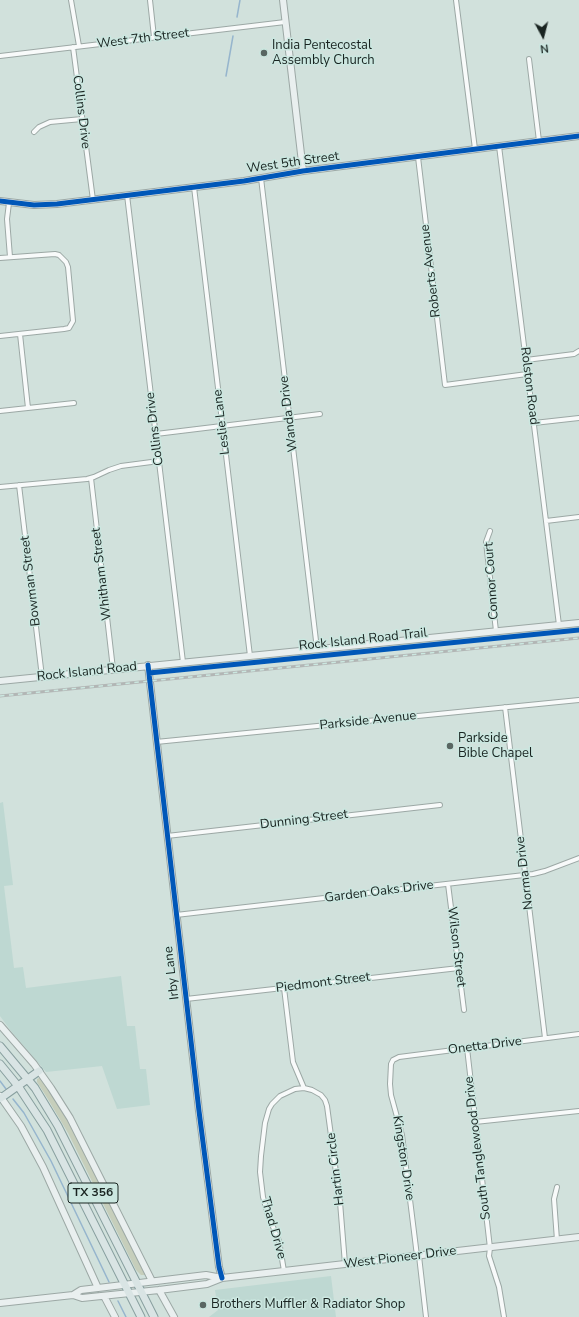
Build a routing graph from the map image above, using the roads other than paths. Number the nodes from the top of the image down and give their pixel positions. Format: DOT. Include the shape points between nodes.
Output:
graph roads {
  1 [pos="71,0"];
  2 [pos="150,0"];
  3 [pos="283,0"];
  4 [pos="456,0"];
  5 [pos="285,22"];
  6 [pos="154,37"];
  7 [pos="79,46"];
  8 [pos="73,47"];
  9 [pos="0,56"];
  10 [pos="529,59"];
  11 [pos="82,119"];
  12 [pos="34,132"];
  13 [pos="579,136"];
  14 [pos="539,142"];
  15 [pos="499,146"];
  16 [pos="475,149"];
  17 [pos="418,157"];
  18 [pos="303,171"];
  19 [pos="261,178"];
  20 [pos="194,187"];
  21 [pos="127,196"];
  22 [pos="93,200"];
  23 [pos="0,201"];
  24 [pos="10,203"];
  25 [pos="10,257"];
  26 [pos="0,258"];
  27 [pos="20,334"];
  28 [pos="0,336"];
  29 [pos="579,351"];
  30 [pos="526,360"];
  31 [pos="527,374"];
  32 [pos="74,403"];
  33 [pos="28,408"];
  34 [pos="0,411"];
  35 [pos="320,414"];
  36 [pos="289,418"];
  37 [pos="579,418"];
  38 [pos="534,423"];
  39 [pos="223,426"];
  40 [pos="156,434"];
  41 [pos="159,462"];
  42 [pos="91,478"];
  43 [pos="19,486"];
  44 [pos="0,487"];
  45 [pos="579,517"];
  46 [pos="546,521"];
  47 [pos="490,531"];
  48 [pos="579,623"];
  49 [pos="559,625"];
  50 [pos="496,631"];
  51 [pos="318,649"];
  52 [pos="250,656"];
  53 [pos="183,662"];
  54 [pos="148,665"];
  55 [pos="113,669"];
  56 [pos="42,676"];
  57 [pos="0,681"];
  58 [pos="579,700"];
  59 [pos="505,707"];
  60 [pos="156,742"];
  61 [pos="440,804"];
  62 [pos="167,836"];
  63 [pos="579,858"];
  64 [pos="526,875"];
  65 [pos="448,884"];
  66 [pos="176,915"];
  67 [pos="459,968"];
  68 [pos="284,988"];
  69 [pos="186,999"];
  70 [pos="464,1010"];
  71 [pos="0,1024"];
  72 [pos="579,1034"];
  73 [pos="545,1038"];
  74 [pos="0,1046"];
  75 [pos="467,1048"];
  76 [pos="393,1060"];
  77 [pos="0,1064"];
  78 [pos="39,1071"];
  79 [pos="28,1079"];
  80 [pos="18,1086"];
  81 [pos="304,1088"];
  82 [pos="1,1097"];
  83 [pos="579,1112"];
  84 [pos="476,1122"];
  85 [pos="557,1187"];
  86 [pos="579,1237"];
  87 [pos="557,1240"];
  88 [pos="490,1248"];
  89 [pos="418,1256"];
  90 [pos="345,1264"];
  91 [pos="284,1271"];
  92 [pos="222,1278"];
  93 [pos="152,1281"];
  94 [pos="138,1283"];
  95 [pos="124,1285"];
  96 [pos="98,1288"];
  97 [pos="159,1290"];
  98 [pos="141,1292"];
  99 [pos="129,1293"];
  100 [pos="73,1295"];
  101 [pos="104,1296"];
  102 [pos="0,1303"];
  103 [pos="115,1317"];
  104 [pos="141,1317"];
  105 [pos="154,1317"];
  106 [pos="174,1317"];
  107 [pos="426,1317"];
  108 [pos="504,1317"];
  1 -- 7 [label="street"];
  2 -- 6 [label="street"];
  3 -- 5 [label="street"];
  4 -- 16 [label="street"];
  5 -- 6 [label="street, West 7th Street"];
  5 -- 18 [label="street"];
  6 -- 7 [label="street, West 7th Street"];
  7 -- 8 [label="street, West 7th Street"];
  8 -- 9 [label="street, West 7th Street"];
  8 -- 11 [label="street, Collins Drive"];
  10 -- 14 [label="street"];
  11 -- 12 [label="street" via="50,122"];
  11 -- 22 [label="street, Collins Drive"];
  13 -- 14 [label="street, West 5th Street"];
  14 -- 15 [label="street, West 5th Street"];
  15 -- 16 [label="street, West 5th Street"];
  15 -- 30 [label="street, Rolston Road"];
  16 -- 17 [label="street, West 5th Street"];
  17 -- 18 [label="street, West 5th Street"];
  17 -- 31 [label="street, Roberts Avenue" via="445,385"];
  18 -- 19 [label="street, West 5th Street"];
  19 -- 20 [label="street, West 5th Street"];
  19 -- 36 [label="street, Wanda Drive"];
  20 -- 21 [label="street, West 5th Street"];
  20 -- 39 [label="street, Leslie Lane"];
  21 -- 22 [label="street, West 5th Street"];
  21 -- 40 [label="street, Collins Drive"];
  22 -- 24 [label="street, West 5th Street" via="44,205"];
  23 -- 24 [label="street, West 5th Street"];
  24 -- 25 [label="street" via="7,219"];
  25 -- 26 [label="street"];
  25 -- 27 [label="street" via="55,254 63,259 68,267 73,321 69,328"];
  27 -- 28 [label="street"];
  27 -- 33 [label="street"];
  29 -- 30 [label="street" via="574,354"];
  30 -- 31 [label="street, Rolston Road"];
  31 -- 38 [label="street, Rolston Road"];
  32 -- 33 [label="street"];
  33 -- 34 [label="street"];
  35 -- 36 [label="street"];
  36 -- 39 [label="street"];
  36 -- 51 [label="street, Wanda Drive"];
  37 -- 38 [label="street"];
  38 -- 46 [label="street, Rolston Road"];
  39 -- 40 [label="street"];
  39 -- 52 [label="street, Leslie Lane"];
  40 -- 41 [label="street, Collins Drive"];
  41 -- 42 [label="street" via="121,466"];
  41 -- 53 [label="street, Collins Drive"];
  42 -- 43 [label="street"];
  42 -- 55 [label="street, Whitham Street"];
  43 -- 44 [label="street"];
  43 -- 56 [label="street, Bowman Street"];
  45 -- 46 [label="street"];
  46 -- 49 [label="street, Rolston Road"];
  47 -- 50 [label="street, Connor Court" via="486,542"];
  48 -- 49 [label="street, Rock Island Road"];
  49 -- 50 [label="street, Rock Island Road"];
  50 -- 51 [label="street, Rock Island Road"];
  51 -- 52 [label="street, Rock Island Road"];
  52 -- 53 [label="street, Rock Island Road"];
  53 -- 54 [label="street, Rock Island Road"];
  54 -- 55 [label="street, Rock Island Road"];
  54 -- 60 [label="street, Irby Lane"];
  55 -- 56 [label="street, Rock Island Road"];
  56 -- 57 [label="street, Rock Island Road"];
  58 -- 59 [label="street, Parkside Avenue"];
  59 -- 60 [label="street, Parkside Avenue"];
  59 -- 64 [label="street, Norma Drive"];
  60 -- 62 [label="street, Irby Lane"];
  61 -- 62 [label="street, Dunning Street"];
  62 -- 66 [label="street, Irby Lane"];
  63 -- 64 [label="street, Garden Oaks Drive"];
  64 -- 65 [label="street, Garden Oaks Drive"];
  64 -- 73 [label="street, Norma Drive"];
  65 -- 66 [label="street, Garden Oaks Drive"];
  65 -- 67 [label="street, Wilson Street"];
  66 -- 69 [label="street, Irby Lane"];
  67 -- 68 [label="street, Piedmont Street"];
  67 -- 70 [label="street, Wilson Street"];
  68 -- 69 [label="street, Piedmont Street"];
  68 -- 81 [label="street" via="293,1062"];
  69 -- 92 [label="street, Irby Lane"];
  71 -- 78 [label="street"];
  72 -- 73 [label="street, Onetta Drive"];
  73 -- 75 [label="street, Onetta Drive"];
  74 -- 79 [label="main road, TX 356"];
  75 -- 76 [label="street, Onetta Drive" via="399,1057"];
  75 -- 84 [label="street, South Tanglewood Drive"];
  76 -- 89 [label="street, Kingston Drive" via="391,1095 402,1135"];
  77 -- 80 [label="main road, TX 356"];
  78 -- 79 [label="main road"];
  78 -- 93 [label="street" via="76,1129"];
  79 -- 80 [label="main road"];
  79 -- 94 [label="main road, TX 356" via="69,1145"];
  80 -- 82 [label="main road"];
  80 -- 95 [label="main road, TX 356" via="54,1143"];
  81 -- 90 [label="street, Hartin Circle" via="321,1095 327,1106 340,1202"];
  81 -- 91 [label="street, Thad Drive" via="290,1090 272,1104 266,1116 262,1141 260,1172 263,1197 279,1240"];
  82 -- 96 [label="street" via="44,1167"];
  83 -- 84 [label="street"];
  84 -- 88 [label="street, South Tanglewood Drive"];
  85 -- 87 [label="street" via="554,1199"];
  86 -- 87 [label="street, West Pioneer Drive"];
  87 -- 88 [label="street, West Pioneer Drive"];
  88 -- 89 [label="street, West Pioneer Drive"];
  88 -- 108 [label="street, South Tanglewood Drive" via="489,1256 500,1291"];
  89 -- 90 [label="street, West Pioneer Drive"];
  89 -- 107 [label="street, Kingston Drive"];
  90 -- 91 [label="street, West Pioneer Drive"];
  91 -- 92 [label="street, West Pioneer Drive"];
  92 -- 93 [label="street, West Pioneer Drive" via="206,1275"];
  92 -- 97 [label="street, West Pioneer Drive" via="207,1284"];
  93 -- 94 [label="street, West Pioneer Drive"];
  94 -- 95 [label="street, West Pioneer Drive"];
  94 -- 98 [label="main road, TX 356"];
  95 -- 96 [label="street"];
  95 -- 99 [label="main road, TX 356"];
  96 -- 100 [label="street" via="81,1290"];
  97 -- 98 [label="street, West Pioneer Drive"];
  97 -- 106 [label="street"];
  98 -- 99 [label="street, West Pioneer Drive"];
  98 -- 105 [label="main road, TX 356"];
  99 -- 101 [label="street"];
  99 -- 104 [label="main road, TX 356"];
  100 -- 101 [label="street" via="82,1298"];
  100 -- 102 [label="street"];
  101 -- 103 [label="street"];
}
